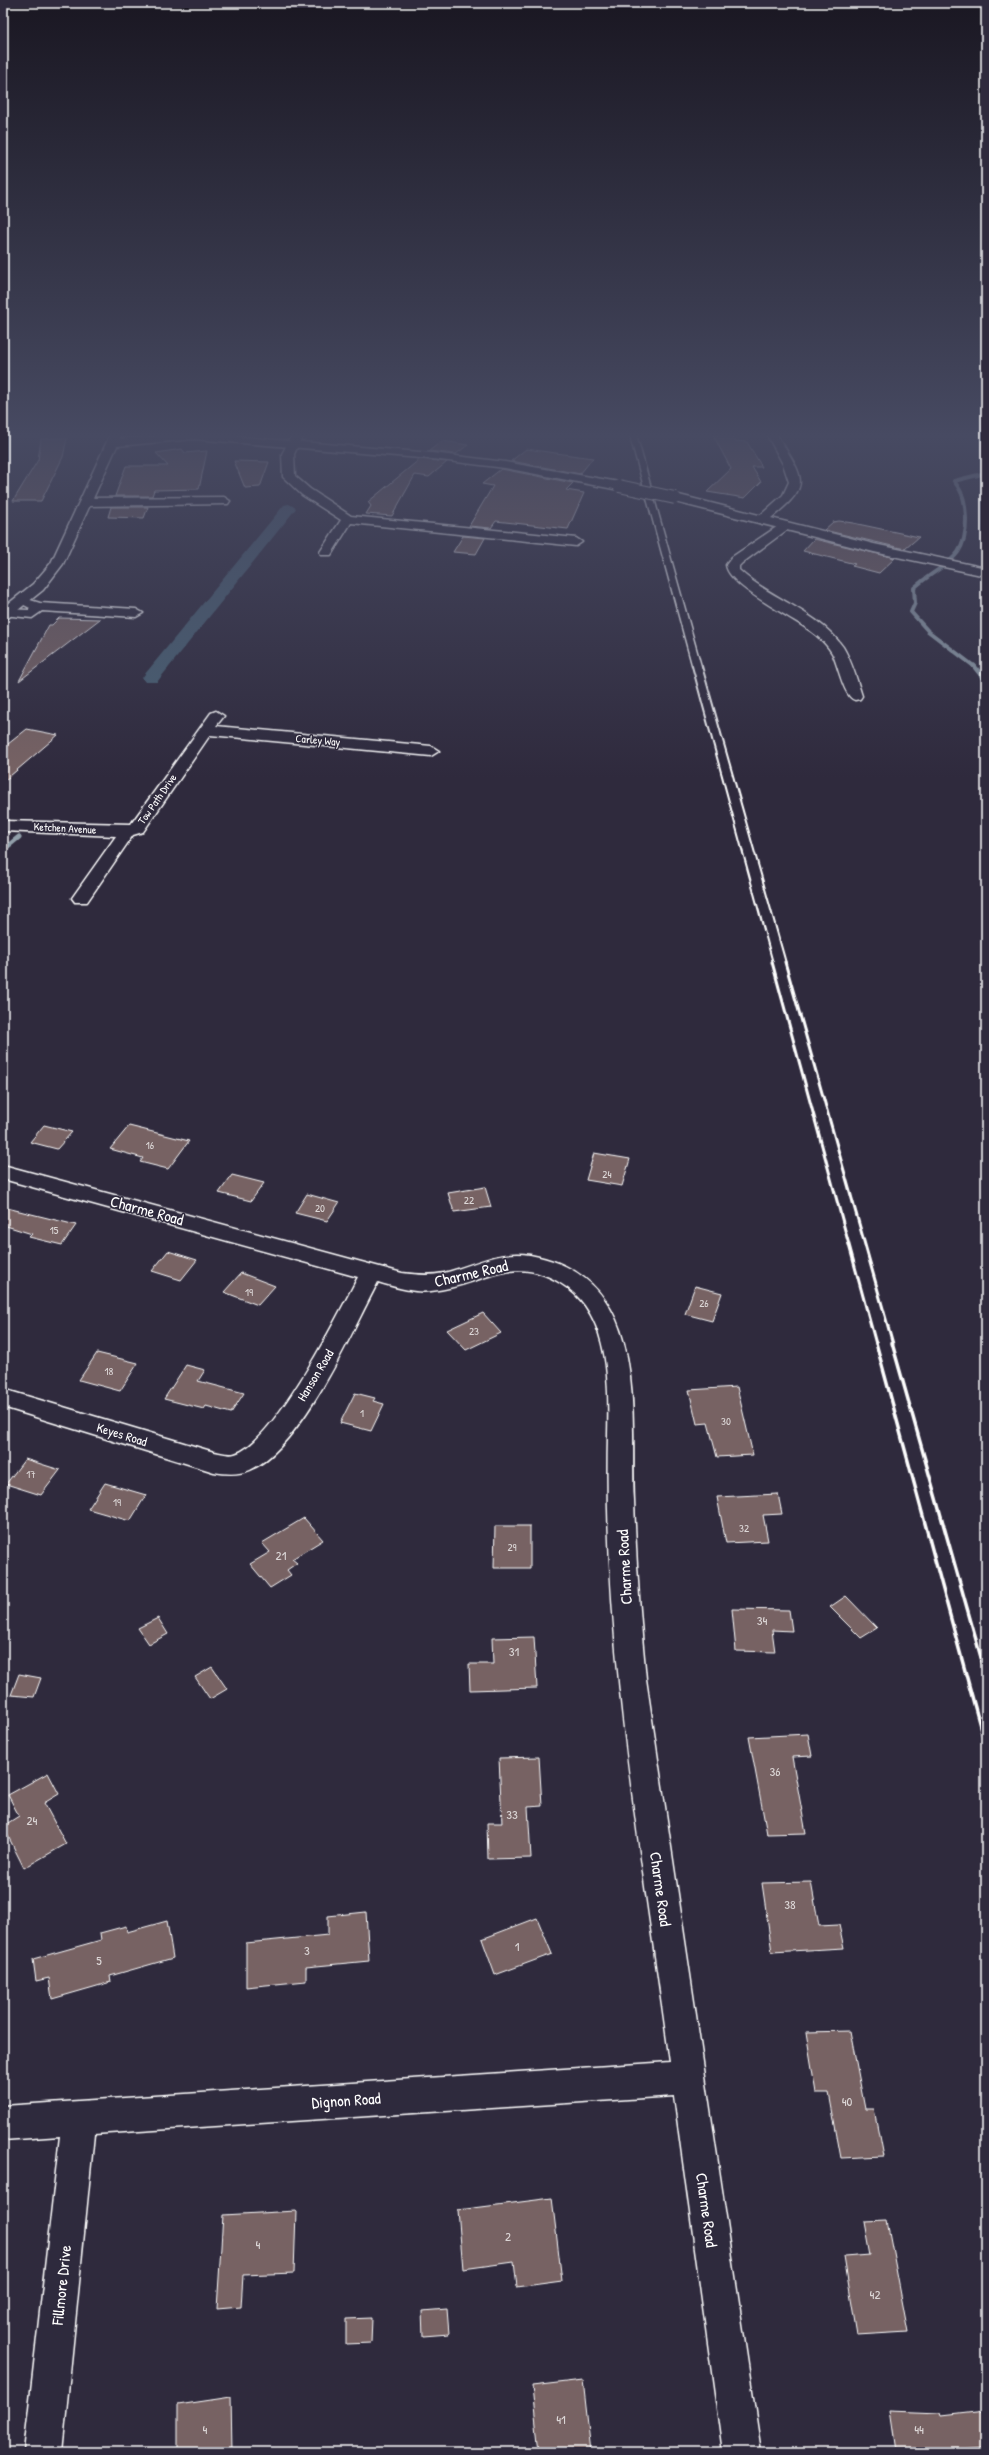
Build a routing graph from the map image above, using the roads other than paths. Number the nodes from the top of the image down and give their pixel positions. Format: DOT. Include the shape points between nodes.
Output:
graph roads {
  1 [pos="64,550"];
  2 [pos="751,550"];
  3 [pos="883,550"];
  4 [pos="986,572"];
  5 [pos="20,602"];
  6 [pos="39,607"];
  7 [pos="136,612"];
  8 [pos="5,613"];
  9 [pos="855,696"];
  10 [pos="216,716"];
  11 [pos="206,730"];
  12 [pos="431,751"];
  13 [pos="3,826"];
  14 [pos="127,831"];
  15 [pos="82,898"];
  16 [pos="3,1172"];
  17 [pos="371,1273"];
  18 [pos="3,1398"];
  19 [pos="242,1462"];
  20 [pos="689,2078"];
  21 [pos="79,2117"];
  22 [pos="3,2123"];
  23 [pos="43,2452"];
  24 [pos="742,2452"];
  1 -- 5 [label="street" via="45,580"];
  2 -- 9 [label="street" via="732,565 733,571 747,584 814,627 833,643"];
  3 -- 4 [label="street"];
  5 -- 6 [label="street"];
  5 -- 8 [label="street"];
  6 -- 7 [label="street"];
  6 -- 8 [label="street" via="32,614"];
  10 -- 11 [label="street, Tow Path Drive"];
  11 -- 12 [label="street, Carley Way"];
  11 -- 14 [label="street, Tow Path Drive" via="137,828"];
  13 -- 14 [label="street, Ketchen Avenue"];
  14 -- 15 [label="street, Tow Path Drive"];
  16 -- 17 [label="street, Charme Road"];
  17 -- 19 [label="street, Hanson Road" via="306,1394 266,1443"];
  17 -- 20 [label="street, Charme Road" via="402,1281 433,1283 499,1264 528,1263 545,1268 588,1291 597,1303 613,1338 621,1380 623,1573 632,1679"];
  18 -- 19 [label="street, Keyes Road" via="214,1462"];
  20 -- 21 [label="street, Dignon Road"];
  20 -- 24 [label="street, Charme Road"];
  21 -- 22 [label="street, Dignon Road"];
  21 -- 23 [label="street, Fillmore Drive"];
}
